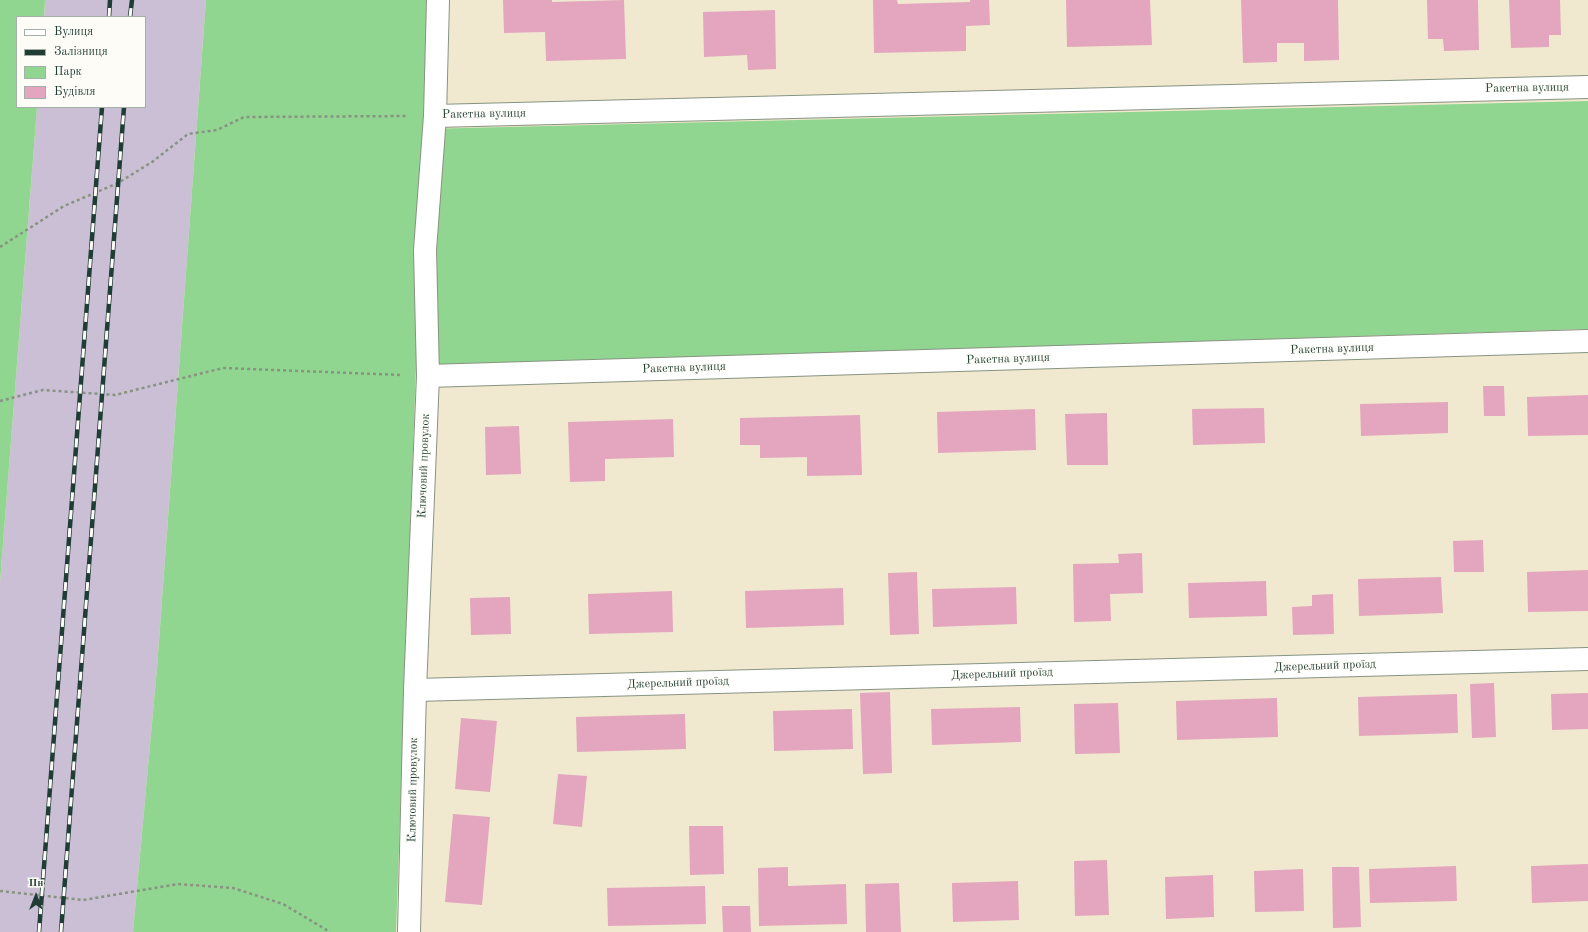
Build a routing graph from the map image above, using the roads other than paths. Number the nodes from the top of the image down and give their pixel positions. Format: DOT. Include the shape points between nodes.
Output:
graph roads {
  1 [pos="438,0"];
  2 [pos="1588,86"];
  3 [pos="435,116"];
  4 [pos="1588,341"];
  5 [pos="428,376"];
  6 [pos="1588,658"];
  7 [pos="415,690"];
  8 [pos="409,932"];
  1 -- 3 [label="street, Ключовий провулок"];
  2 -- 3 [label="street, Ракетна вулиця"];
  3 -- 5 [label="street, Ключовий провулок" via="425,250"];
  4 -- 5 [label="street, Ракетна вулиця"];
  5 -- 7 [label="street, Ключовий провулок"];
  6 -- 7 [label="street, Джерельний проїзд"];
  7 -- 8 [label="street, Ключовий провулок"];
}
